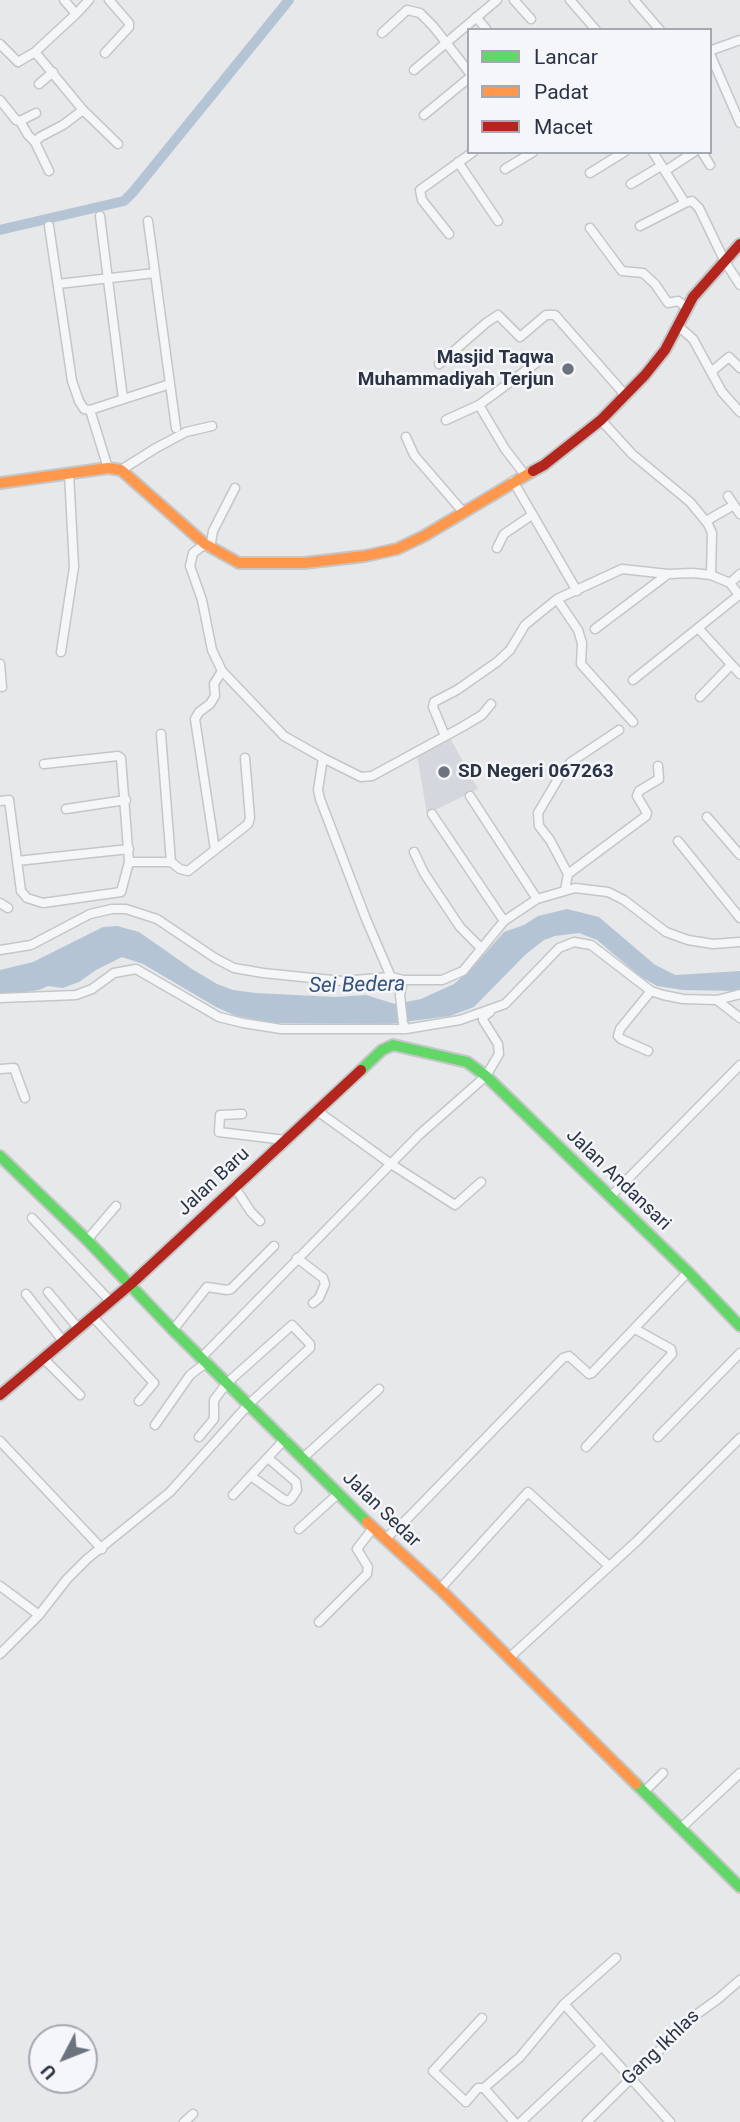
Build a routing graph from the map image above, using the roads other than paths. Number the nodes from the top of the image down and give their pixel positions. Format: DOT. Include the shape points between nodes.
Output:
graph roads {
  1 [pos="64,0"];
  2 [pos="89,0"];
  3 [pos="109,0"];
  4 [pos="497,0"];
  5 [pos="514,0"];
  6 [pos="570,0"];
  7 [pos="634,0"];
  8 [pos="76,14"];
  9 [pos="477,18"];
  10 [pos="531,19"];
  11 [pos="485,28"];
  12 [pos="591,28"];
  13 [pos="658,28"];
  14 [pos="382,33"];
  15 [pos="740,40"];
  16 [pos="446,43"];
  17 [pos="0,44"];
  18 [pos="712,50"];
  19 [pos="35,52"];
  20 [pos="104,52"];
  21 [pos="712,59"];
  22 [pos="467,69"];
  23 [pos="414,70"];
  24 [pos="52,72"];
  25 [pos="467,80"];
  26 [pos="39,84"];
  27 [pos="0,100"];
  28 [pos="83,110"];
  29 [pos="36,113"];
  30 [pos="424,115"];
  31 [pos="20,121"];
  32 [pos="740,123"];
  33 [pos="36,142"];
  34 [pos="118,144"];
  35 [pos="470,154"];
  36 [pos="530,154"];
  37 [pos="621,154"];
  38 [pos="654,154"];
  39 [pos="690,154"];
  40 [pos="703,154"];
  41 [pos="458,162"];
  42 [pos="710,165"];
  43 [pos="663,168"];
  44 [pos="506,169"];
  45 [pos="49,171"];
  46 [pos="590,173"];
  47 [pos="631,184"];
  48 [pos="685,203"];
  49 [pos="100,216"];
  50 [pos="148,221"];
  51 [pos="498,221"];
  52 [pos="49,226"];
  53 [pos="640,226"];
  54 [pos="590,228"];
  55 [pos="449,234"];
  56 [pos="740,244"];
  57 [pos="724,260"];
  58 [pos="155,273"];
  59 [pos="108,279"];
  60 [pos="58,285"];
  61 [pos="740,285"];
  62 [pos="686,307"];
  63 [pos="678,326"];
  64 [pos="536,363"];
  65 [pos="439,364"];
  66 [pos="740,368"];
  67 [pos="711,372"];
  68 [pos="170,384"];
  69 [pos="626,396"];
  70 [pos="123,399"];
  71 [pos="479,405"];
  72 [pos="89,410"];
  73 [pos="740,412"];
  74 [pos="446,420"];
  75 [pos="601,420"];
  76 [pos="212,426"];
  77 [pos="176,428"];
  78 [pos="406,438"];
  79 [pos="108,468"];
  80 [pos="121,470"];
  81 [pos="69,473"];
  82 [pos="525,475"];
  83 [pos="513,481"];
  84 [pos="0,483"];
  85 [pos="234,488"];
  86 [pos="729,496"];
  87 [pos="734,505"];
  88 [pos="464,513"];
  89 [pos="532,514"];
  90 [pos="740,514"];
  91 [pos="706,521"];
  92 [pos="208,546"];
  93 [pos="497,548"];
  94 [pos="668,574"];
  95 [pos="740,574"];
  96 [pos="711,575"];
  97 [pos="730,583"];
  98 [pos="577,591"];
  99 [pos="740,595"];
  100 [pos="557,599"];
  101 [pos="595,628"];
  102 [pos="699,629"];
  103 [pos="61,652"];
  104 [pos="0,664"];
  105 [pos="731,665"];
  106 [pos="222,671"];
  107 [pos="740,674"];
  108 [pos="633,680"];
  109 [pos="2,687"];
  110 [pos="700,697"];
  111 [pos="491,704"];
  112 [pos="633,722"];
  113 [pos="619,730"];
  114 [pos="160,734"];
  115 [pos="445,736"];
  116 [pos="245,758"];
  117 [pos="323,758"];
  118 [pos="44,764"];
  119 [pos="658,766"];
  120 [pos="470,796"];
  121 [pos="126,800"];
  122 [pos="0,801"];
  123 [pos="66,809"];
  124 [pos="432,814"];
  125 [pos="707,817"];
  126 [pos="678,841"];
  127 [pos="129,849"];
  128 [pos="215,850"];
  129 [pos="414,852"];
  130 [pos="740,855"];
  131 [pos="18,861"];
  132 [pos="129,862"];
  133 [pos="171,862"];
  134 [pos="568,874"];
  135 [pos="565,890"];
  136 [pos="537,899"];
  137 [pos="740,918"];
  138 [pos="504,921"];
  139 [pos="740,942"];
  140 [pos="481,948"];
  141 [pos="0,950"];
  142 [pos="391,977"];
  143 [pos="403,979"];
  144 [pos="651,991"];
  145 [pos="740,993"];
  146 [pos="0,998"];
  147 [pos="717,1000"];
  148 [pos="499,1007"];
  149 [pos="740,1018"];
  150 [pos="405,1026"];
  151 [pos="648,1051"];
  152 [pos="467,1062"];
  153 [pos="740,1065"];
  154 [pos="0,1069"];
  155 [pos="486,1076"];
  156 [pos="25,1097"];
  157 [pos="316,1110"];
  158 [pos="242,1114"];
  159 [pos="285,1140"];
  160 [pos="0,1156"];
  161 [pos="391,1164"];
  162 [pos="481,1182"];
  163 [pos="234,1186"];
  164 [pos="610,1197"];
  165 [pos="116,1206"];
  166 [pos="32,1218"];
  167 [pos="260,1221"];
  168 [pos="87,1240"];
  169 [pos="274,1246"];
  170 [pos="297,1258"];
  171 [pos="688,1272"];
  172 [pos="131,1284"];
  173 [pos="48,1292"];
  174 [pos="26,1294"];
  175 [pos="110,1301"];
  176 [pos="313,1303"];
  177 [pos="92,1316"];
  178 [pos="740,1326"];
  179 [pos="78,1328"];
  180 [pos="635,1329"];
  181 [pos="173,1330"];
  182 [pos="62,1341"];
  183 [pos="740,1353"];
  184 [pos="44,1358"];
  185 [pos="204,1360"];
  186 [pos="227,1383"];
  187 [pos="379,1389"];
  188 [pos="0,1395"];
  189 [pos="80,1395"];
  190 [pos="139,1401"];
  191 [pos="249,1404"];
  192 [pos="155,1425"];
  193 [pos="199,1437"];
  194 [pos="658,1437"];
  195 [pos="285,1438"];
  196 [pos="740,1438"];
  197 [pos="0,1441"];
  198 [pos="586,1447"];
  199 [pos="304,1457"];
  200 [pos="268,1458"];
  201 [pos="251,1476"];
  202 [pos="339,1493"];
  203 [pos="233,1495"];
  204 [pos="373,1528"];
  205 [pos="299,1529"];
  206 [pos="385,1539"];
  207 [pos="103,1549"];
  208 [pos="609,1566"];
  209 [pos="0,1587"];
  210 [pos="440,1589"];
  211 [pos="39,1615"];
  212 [pos="319,1622"];
  213 [pos="0,1654"];
  214 [pos="509,1658"];
  215 [pos="663,1773"];
  216 [pos="740,1773"];
  217 [pos="643,1792"];
  218 [pos="680,1829"];
  219 [pos="740,1887"];
  220 [pos="616,1958"];
  221 [pos="740,1979"];
  222 [pos="564,2004"];
  223 [pos="482,2018"];
  224 [pos="602,2046"];
  225 [pos="630,2078"];
  226 [pos="484,2088"];
  227 [pos="193,2114"];
  228 [pos="184,2122"];
  229 [pos="514,2122"];
  230 [pos="521,2122"];
  231 [pos="587,2122"];
  232 [pos="670,2122"];
  1 -- 8 [label="street"];
  2 -- 8 [label="street"];
  3 -- 20 [label="street" via="129,27"];
  4 -- 9 [label="street"];
  5 -- 10 [label="street"];
  6 -- 12 [label="street"];
  7 -- 13 [label="street"];
  8 -- 19 [label="street"];
  9 -- 11 [label="street"];
  9 -- 16 [label="street"];
  14 -- 16 [label="street" via="409,10 420,13"];
  15 -- 18 [label="street"];
  16 -- 22 [label="street"];
  16 -- 23 [label="street"];
  17 -- 19 [label="street" via="18,62"];
  19 -- 24 [label="street"];
  21 -- 32 [label="street"];
  24 -- 26 [label="street"];
  24 -- 28 [label="street"];
  25 -- 30 [label="street"];
  27 -- 31 [label="street"];
  28 -- 33 [label="street"];
  28 -- 34 [label="street"];
  29 -- 31 [label="street"];
  31 -- 33 [label="street"];
  33 -- 45 [label="street"];
  35 -- 41 [label="street"];
  36 -- 44 [label="street"];
  37 -- 46 [label="street"];
  38 -- 43 [label="street"];
  39 -- 43 [label="street"];
  40 -- 42 [label="street"];
  41 -- 51 [label="street"];
  41 -- 55 [label="street" via="419,193"];
  43 -- 47 [label="street"];
  43 -- 48 [label="street"];
  48 -- 53 [label="street"];
  48 -- 57 [label="street" via="692,201 699,208"];
  49 -- 59 [label="street"];
  50 -- 58 [label="street"];
  52 -- 60 [label="street"];
  54 -- 62 [label="street" via="622,271 643,273 668,303"];
  56 -- 57 [label="street"];
  57 -- 61 [label="street"];
  57 -- 62 [label="street"];
  58 -- 59 [label="street"];
  58 -- 68 [label="street"];
  59 -- 60 [label="street"];
  59 -- 70 [label="street"];
  60 -- 72 [label="street" via="72,381 79,401"];
  62 -- 63 [label="street"];
  63 -- 67 [label="street" via="693,339"];
  63 -- 69 [label="street"];
  64 -- 71 [label="street"];
  65 -- 69 [label="street" via="498,315 520,337 546,316 555,315"];
  66 -- 67 [label="street" via="729,357"];
  67 -- 73 [label="street"];
  68 -- 70 [label="street"];
  68 -- 77 [label="street"];
  69 -- 75 [label="street"];
  70 -- 72 [label="street"];
  71 -- 74 [label="street"];
  71 -- 82 [label="street"];
  72 -- 79 [label="street"];
  75 -- 82 [label="street" via="562,453"];
  75 -- 91 [label="street"];
  76 -- 80 [label="street" via="186,432"];
  78 -- 88 [label="street" via="414,455"];
  79 -- 80 [label="street"];
  79 -- 81 [label="street"];
  80 -- 92 [label="street"];
  81 -- 84 [label="street"];
  81 -- 103 [label="street" via="74,567"];
  82 -- 83 [label="street"];
  83 -- 88 [label="street"];
  83 -- 89 [label="street"];
  85 -- 92 [label="street"];
  86 -- 87 [label="street"];
  87 -- 90 [label="street"];
  87 -- 91 [label="street"];
  88 -- 92 [label="street" via="397,549 365,556 304,563 239,563"];
  89 -- 93 [label="street" via="504,534"];
  89 -- 98 [label="street"];
  91 -- 96 [label="street" via="712,533"];
  92 -- 106 [label="street" via="193,553 190,566"];
  94 -- 96 [label="street"];
  94 -- 98 [label="street" via="617,570"];
  94 -- 101 [label="street"];
  95 -- 97 [label="street"];
  96 -- 97 [label="street"];
  97 -- 99 [label="street"];
  98 -- 100 [label="street"];
  99 -- 102 [label="street"];
  100 -- 112 [label="street" via="578,631 581,664"];
  100 -- 115 [label="street" via="525,625 497,662 434,702"];
  102 -- 105 [label="street"];
  102 -- 108 [label="street"];
  104 -- 109 [label="street"];
  105 -- 107 [label="street"];
  105 -- 110 [label="street"];
  106 -- 117 [label="street" via="284,736"];
  106 -- 128 [label="street" via="214,684 215,696 195,719"];
  111 -- 115 [label="street" via="482,715"];
  113 -- 134 [label="street" via="571,762 538,813 538,825"];
  114 -- 133 [label="street"];
  115 -- 117 [label="street" via="368,777"];
  116 -- 128 [label="street" via="249,822"];
  117 -- 142 [label="street" via="320,799"];
  118 -- 121 [label="street" via="118,756 123,761"];
  119 -- 134 [label="street" via="659,779 637,796 647,813 642,822"];
  120 -- 136 [label="street"];
  121 -- 123 [label="street"];
  121 -- 127 [label="street"];
  122 -- 131 [label="street" via="9,800"];
  124 -- 138 [label="street"];
  125 -- 130 [label="street"];
  126 -- 137 [label="street"];
  127 -- 131 [label="street"];
  127 -- 132 [label="street"];
  128 -- 133 [label="street" via="188,871"];
  129 -- 140 [label="street" via="460,927"];
  131 -- 132 [label="street" via="21,891 43,903 121,892"];
  132 -- 133 [label="street"];
  134 -- 135 [label="street"];
  135 -- 136 [label="street"];
  135 -- 139 [label="street" via="608,892 666,932 688,940"];
  136 -- 138 [label="street"];
  138 -- 140 [label="street"];
  140 -- 143 [label="street" via="472,963 455,976"];
  141 -- 142 [label="street" via="31,945 90,914 126,909 157,919 233,968 342,981"];
  142 -- 143 [label="street"];
  143 -- 150 [label="street" via="400,995"];
  144 -- 147 [label="street" via="683,999"];
  144 -- 148 [label="street" via="591,945 574,943 559,948"];
  144 -- 151 [label="street" via="618,1036"];
  145 -- 147 [label="street"];
  146 -- 150 [label="street" via="76,995 114,972 136,970 219,1017 243,1023 281,1029"];
  147 -- 149 [label="street"];
  148 -- 150 [label="street" via="460,1020"];
  148 -- 155 [label="street" via="483,1017 500,1049"];
  152 -- 155 [label="street, Jalan Andansari"];
  152 -- 157 [label="street, Jalan Baru" via="393,1045"];
  153 -- 164 [label="street"];
  154 -- 156 [label="street" via="14,1068"];
  155 -- 161 [label="street"];
  155 -- 164 [label="street, Jalan Andansari"];
  157 -- 159 [label="street, Jalan Baru"];
  157 -- 161 [label="street"];
  158 -- 159 [label="street" via="220,1115 219,1132"];
  159 -- 163 [label="street, Jalan Baru"];
  160 -- 168 [label="street, Jalan Sedar"];
  161 -- 162 [label="street" via="455,1205"];
  161 -- 170 [label="street"];
  163 -- 167 [label="street"];
  163 -- 172 [label="street, Jalan Baru"];
  164 -- 171 [label="street, Jalan Andansari"];
  165 -- 168 [label="street"];
  166 -- 175 [label="street"];
  168 -- 172 [label="street, Jalan Sedar"];
  169 -- 181 [label="street" via="231,1289 207,1287"];
  170 -- 176 [label="street" via="323,1278 325,1284"];
  170 -- 185 [label="street"];
  171 -- 178 [label="street, Jalan Andansari"];
  171 -- 180 [label="street"];
  172 -- 175 [label="street, Jalan Baru"];
  172 -- 181 [label="street, Jalan Sedar"];
  173 -- 179 [label="street"];
  174 -- 182 [label="street"];
  175 -- 177 [label="street, Jalan Baru"];
  177 -- 179 [label="street, Jalan Baru"];
  177 -- 190 [label="street" via="154,1383"];
  179 -- 182 [label="street, Jalan Baru"];
  180 -- 198 [label="street" via="671,1349 672,1354"];
  180 -- 206 [label="street" via="589,1374 569,1356 563,1358"];
  181 -- 185 [label="street, Jalan Sedar"];
  182 -- 184 [label="street, Jalan Baru"];
  183 -- 194 [label="street"];
  184 -- 188 [label="street, Jalan Baru"];
  184 -- 189 [label="street"];
  185 -- 186 [label="street, Jalan Sedar"];
  185 -- 192 [label="street"];
  186 -- 191 [label="street, Jalan Sedar"];
  186 -- 191 [label="street" via="292,1325 310,1348"];
  186 -- 193 [label="street" via="214,1400 214,1419"];
  187 -- 199 [label="street"];
  191 -- 195 [label="street, Jalan Sedar"];
  191 -- 207 [label="street" via="170,1492"];
  195 -- 199 [label="street, Jalan Sedar"];
  195 -- 200 [label="street"];
  196 -- 208 [label="street"];
  197 -- 207 [label="street"];
  199 -- 202 [label="street, Jalan Sedar"];
  200 -- 201 [label="street"];
  200 -- 201 [label="street" via="296,1482 291,1499 283,1499"];
  201 -- 203 [label="street"];
  202 -- 204 [label="street, Jalan Sedar"];
  202 -- 205 [label="street"];
  204 -- 206 [label="street, Jalan Sedar"];
  204 -- 212 [label="street" via="358,1549 367,1574"];
  206 -- 210 [label="street, Jalan Sedar"];
  207 -- 211 [label="street" via="67,1578"];
  208 -- 210 [label="street" via="528,1492"];
  208 -- 214 [label="street"];
  209 -- 211 [label="street"];
  210 -- 214 [label="street, Jalan Sedar"];
  211 -- 213 [label="street"];
  214 -- 217 [label="street, Jalan Sedar"];
  215 -- 217 [label="street"];
  216 -- 218 [label="street"];
  217 -- 218 [label="street, Jalan Sedar"];
  218 -- 219 [label="street, Jalan Sedar"];
  220 -- 222 [label="street"];
  221 -- 225 [label="street, Gang Ikhlas" via="701,2009"];
  222 -- 224 [label="street"];
  222 -- 226 [label="street" via="520,2057"];
  223 -- 226 [label="street" via="433,2071 466,2102 478,2088"];
  224 -- 225 [label="street"];
  224 -- 230 [label="street"];
  225 -- 231 [label="street, Gang Ikhlas"];
  225 -- 232 [label="street"];
  226 -- 229 [label="street"];
  227 -- 228 [label="street"];
}
